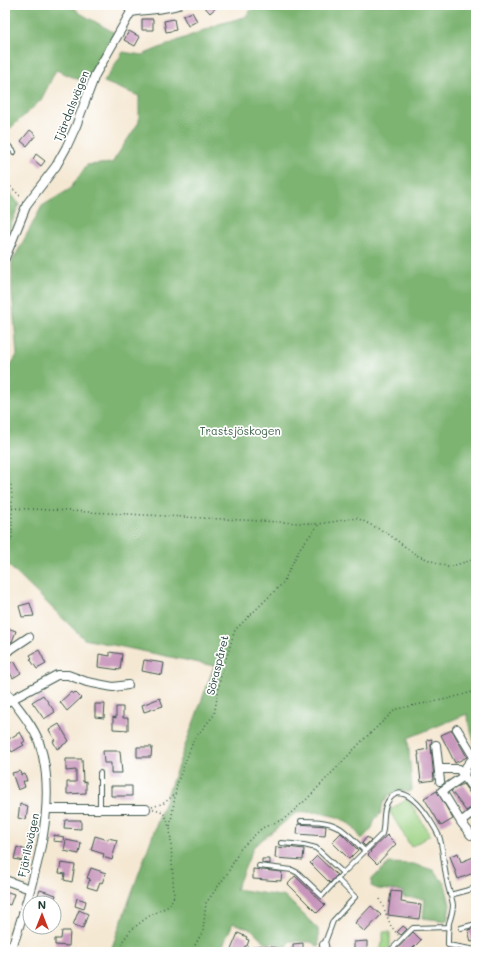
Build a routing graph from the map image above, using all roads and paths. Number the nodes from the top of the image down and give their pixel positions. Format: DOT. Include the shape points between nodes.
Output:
graph roads {
  1 [pos="178,5"];
  2 [pos="129,8"];
  3 [pos="5,142"];
  4 [pos="14,152"];
  5 [pos="5,181"];
  6 [pos="27,204"];
  7 [pos="5,258"];
  8 [pos="5,480"];
  9 [pos="12,508"];
  10 [pos="319,524"];
  11 [pos="5,547"];
  12 [pos="476,559"];
  13 [pos="29,637"];
  14 [pos="5,653"];
  15 [pos="128,685"];
  16 [pos="5,691"];
  17 [pos="476,691"];
  18 [pos="8,701"];
  19 [pos="457,729"];
  20 [pos="436,745"];
  21 [pos="475,757"];
  22 [pos="440,769"];
  23 [pos="100,773"];
  24 [pos="464,776"];
  25 [pos="440,780"];
  26 [pos="176,793"];
  27 [pos="476,793"];
  28 [pos="100,809"];
  29 [pos="146,809"];
  30 [pos="47,810"];
  31 [pos="476,810"];
  32 [pos="301,821"];
  33 [pos="461,822"];
  34 [pos="170,832"];
  35 [pos="474,833"];
  36 [pos="281,843"];
  37 [pos="365,851"];
  38 [pos="259,866"];
  39 [pos="343,873"];
  40 [pos="337,879"];
  41 [pos="5,880"];
  42 [pos="476,888"];
  43 [pos="30,889"];
  44 [pos="450,895"];
  45 [pos="380,899"];
  46 [pos="476,924"];
  47 [pos="449,927"];
  48 [pos="460,928"];
  49 [pos="402,939"];
  50 [pos="324,948"];
  51 [pos="476,950"];
  52 [pos="6,952"];
  53 [pos="125,952"];
  54 [pos="191,952"];
  55 [pos="253,952"];
  56 [pos="275,952"];
  57 [pos="389,952"];
  1 -- 2 [label="street" via="156,10"];
  2 -- 6 [label="street, Tjärdalsvägen" via="95,75 66,148 56,166"];
  3 -- 4 [label="lane"];
  5 -- 6 [label="path"];
  6 -- 7 [label="street, Tjärdalsvägen"];
  8 -- 9 [label="path" via="11,484"];
  9 -- 10 [label="path"];
  9 -- 11 [label="path" via="12,539"];
  10 -- 12 [label="path" via="357,518 387,533 416,555 448,567"];
  10 -- 26 [label="path, Söraspåret" via="300,548 283,583 234,630 214,714 194,739"];
  13 -- 14 [label="street"];
  15 -- 18 [label="street" via="113,687 68,675 56,675"];
  16 -- 18 [label="street, Fjärilsvägen"];
  17 -- 54 [label="path" via="396,709 307,799 284,819 262,828 241,848 227,874 206,903 203,930"];
  18 -- 30 [label="street, Fjärilsvägen" via="38,741 45,768"];
  19 -- 21 [label="street"];
  20 -- 22 [label="street"];
  21 -- 24 [label="street" via="466,767"];
  22 -- 24 [label="street" via="460,769"];
  22 -- 25 [label="street"];
  23 -- 28 [label="lane"];
  24 -- 27 [label="street"];
  24 -- 33 [label="street" via="442,791"];
  26 -- 29 [label="path" via="164,803"];
  26 -- 34 [label="path, Söraspåret"];
  28 -- 29 [label="street, Fjärilsvägen"];
  28 -- 30 [label="street, Fjärilsvägen"];
  29 -- 34 [label="path" via="159,810 166,815"];
  30 -- 43 [label="street, Fjärilsvägen"];
  31 -- 33 [label="street"];
  32 -- 37 [label="lane" via="336,826"];
  33 -- 35 [label="street"];
  34 -- 53 [label="path, Söraspåret" via="174,896 169,906 149,916 131,930 122,942"];
  36 -- 39 [label="lane" via="316,848"];
  37 -- 39 [label="lane"];
  37 -- 44 [label="lane" via="382,834 384,808 390,799 399,794 410,796 418,803 440,836"];
  38 -- 40 [label="lane" via="292,870 322,896"];
  39 -- 40 [label="lane"];
  40 -- 50 [label="lane" via="355,896 333,921"];
  41 -- 43 [label="street"];
  42 -- 44 [label="lane"];
  43 -- 52 [label="street, Fjärilsvägen" via="13,944"];
  44 -- 47 [label="lane" via="453,905"];
  45 -- 49 [label="path" via="391,926"];
  46 -- 48 [label="lane"];
  47 -- 49 [label="lane" via="413,928"];
  47 -- 51 [label="lane" via="448,945"];
  49 -- 57 [label="lane"];
  55 -- 56 [label="street"];
}
